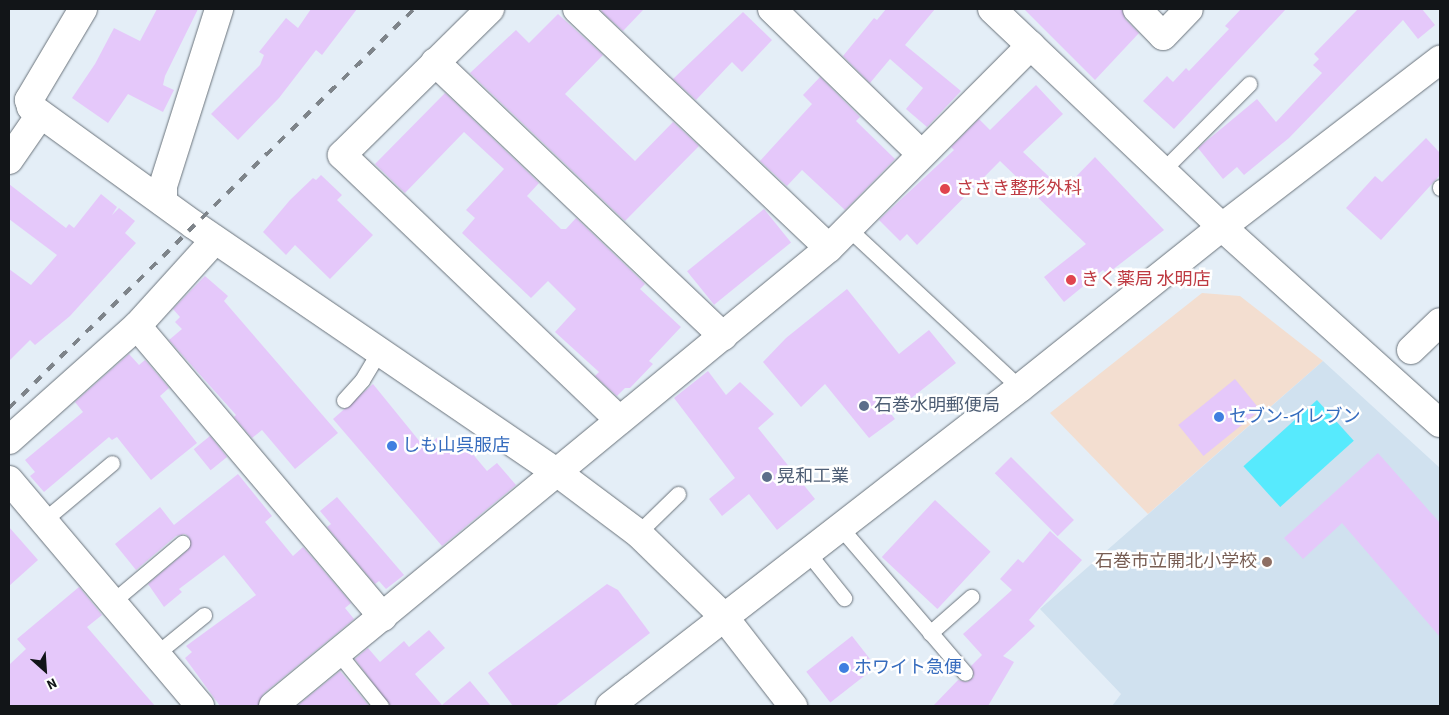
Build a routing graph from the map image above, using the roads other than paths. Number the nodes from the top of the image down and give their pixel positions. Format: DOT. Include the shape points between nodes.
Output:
graph roads {
  1 [pos="83,9"];
  2 [pos="219,9"];
  3 [pos="490,9"];
  4 [pos="577,9"];
  5 [pos="772,9"];
  6 [pos="992,9"];
  7 [pos="1136,9"];
  8 [pos="1189,9"];
  9 [pos="1031,45"];
  10 [pos="1440,60"];
  11 [pos="436,62"];
  12 [pos="1249,84"];
  13 [pos="40,115"];
  14 [pos="922,154"];
  15 [pos="9,160"];
  16 [pos="1163,170"];
  17 [pos="163,202"];
  18 [pos="1222,227"];
  19 [pos="850,230"];
  20 [pos="215,240"];
  21 [pos="829,248"];
  22 [pos="1440,322"];
  23 [pos="137,326"];
  24 [pos="723,336"];
  25 [pos="1412,350"];
  26 [pos="379,352"];
  27 [pos="1020,388"];
  28 [pos="344,400"];
  29 [pos="618,419"];
  30 [pos="1440,423"];
  31 [pos="9,440"];
  32 [pos="112,462"];
  33 [pos="558,473"];
  34 [pos="9,480"];
  35 [pos="678,494"];
  36 [pos="43,520"];
  37 [pos="840,527"];
  38 [pos="638,533"];
  39 [pos="182,543"];
  40 [pos="808,553"];
  41 [pos="972,596"];
  42 [pos="844,598"];
  43 [pos="112,602"];
  44 [pos="204,615"];
  45 [pos="724,616"];
  46 [pos="383,617"];
  47 [pos="930,633"];
  48 [pos="156,654"];
  49 [pos="339,654"];
  50 [pos="965,673"];
  51 [pos="200,706"];
  52 [pos="273,706"];
  53 [pos="381,706"];
  54 [pos="610,706"];
  55 [pos="794,706"];
  1 -- 13 [label="street" via="28,100"];
  2 -- 17 [label="street" via="163,186"];
  3 -- 11 [label="street"];
  4 -- 21 [label="street"];
  5 -- 14 [label="street"];
  6 -- 9 [label="street"];
  7 -- 8 [label="street" via="1163,36"];
  9 -- 14 [label="street"];
  9 -- 16 [label="street"];
  10 -- 18 [label="street"];
  11 -- 24 [label="street"];
  11 -- 29 [label="street" via="342,155"];
  12 -- 16 [label="lane"];
  13 -- 15 [label="street"];
  13 -- 17 [label="street"];
  14 -- 19 [label="street"];
  16 -- 18 [label="street"];
  17 -- 20 [label="street"];
  18 -- 27 [label="street"];
  18 -- 30 [label="street"];
  19 -- 21 [label="street"];
  19 -- 27 [label="lane"];
  20 -- 23 [label="street"];
  20 -- 26 [label="street"];
  21 -- 24 [label="street"];
  22 -- 25 [label="street"];
  23 -- 31 [label="street"];
  23 -- 46 [label="street"];
  24 -- 29 [label="street"];
  26 -- 28 [label="lane" via="362,380"];
  26 -- 33 [label="street"];
  27 -- 37 [label="street"];
  29 -- 33 [label="street"];
  32 -- 36 [label="lane"];
  33 -- 38 [label="street"];
  33 -- 46 [label="street"];
  34 -- 36 [label="street"];
  35 -- 38 [label="lane"];
  36 -- 43 [label="street"];
  37 -- 40 [label="street"];
  37 -- 47 [label="lane"];
  38 -- 45 [label="street"];
  39 -- 43 [label="lane"];
  40 -- 42 [label="lane"];
  40 -- 45 [label="street"];
  41 -- 47 [label="lane"];
  43 -- 48 [label="street"];
  44 -- 48 [label="lane"];
  45 -- 54 [label="street"];
  45 -- 55 [label="street"];
  46 -- 49 [label="street"];
  47 -- 50 [label="lane"];
  48 -- 51 [label="street"];
  49 -- 52 [label="street"];
  49 -- 53 [label="lane"];
}
